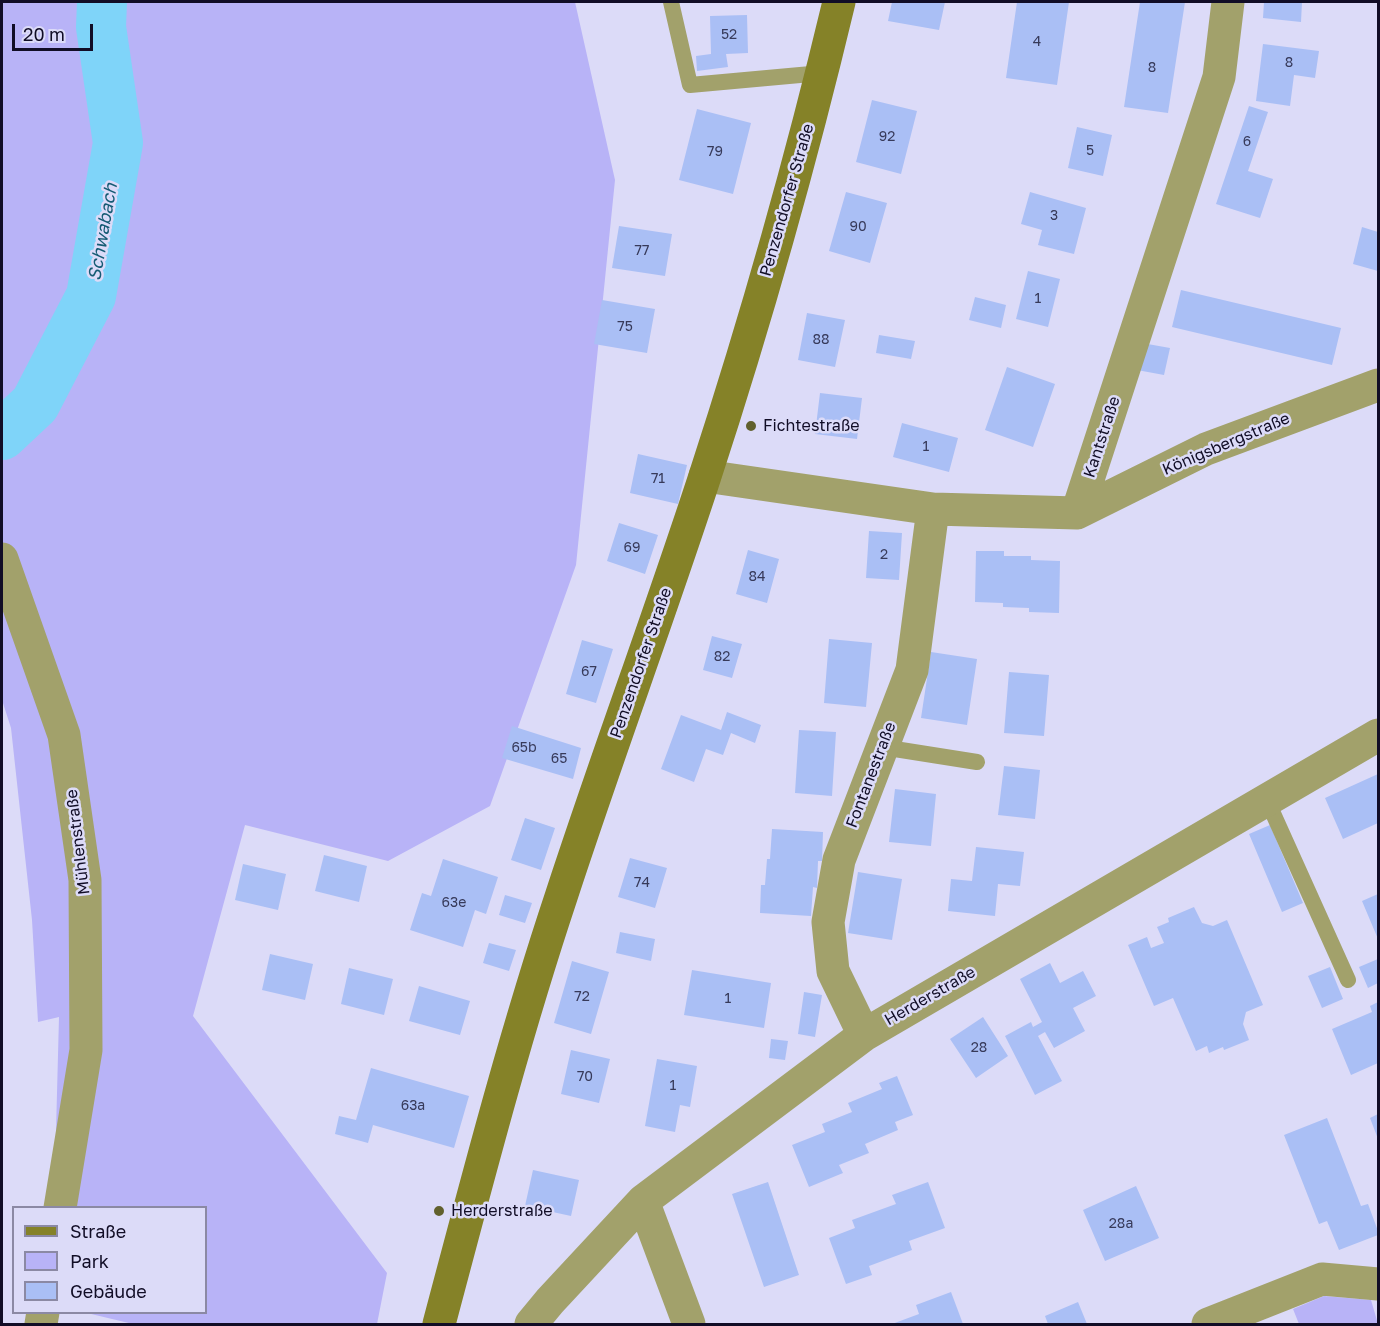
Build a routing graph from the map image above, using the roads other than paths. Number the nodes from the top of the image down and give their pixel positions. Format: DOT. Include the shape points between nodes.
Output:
graph roads {
  1 [pos="671,2"];
  2 [pos="839,2"];
  3 [pos="1228,2"];
  4 [pos="822,74"];
  5 [pos="1378,385"];
  6 [pos="705,476"];
  7 [pos="933,509"];
  8 [pos="1077,513"];
  9 [pos="2,559"];
  10 [pos="1378,735"];
  11 [pos="882,747"];
  12 [pos="977,762"];
  13 [pos="1267,800"];
  14 [pos="1348,980"];
  15 [pos="864,1035"];
  16 [pos="644,1201"];
  17 [pos="60,1206"];
  18 [pos="1378,1284"];
  19 [pos="440,1324"];
  20 [pos="531,1324"];
  21 [pos="689,1324"];
  22 [pos="1208,1324"];
  1 -- 4 [label="lane" via="690,85"];
  2 -- 4 [label="main road, Penzendorfer Straße"];
  3 -- 8 [label="street, Kantstraße" via="1219,77"];
  4 -- 6 [label="main road, Penzendorfer Straße" via="773,254"];
  5 -- 8 [label="street, Königsbergstraße" via="1206,449"];
  6 -- 7 [label="street"];
  6 -- 19 [label="main road, Penzendorfer Straße" via="560,898 506,1072"];
  7 -- 8 [label="street"];
  7 -- 11 [label="street, Fontanestraße" via="912,670"];
  9 -- 17 [label="street, Mühlenstraße" via="64,735 85,880 86,1050"];
  10 -- 13 [label="street, Herderstraße"];
  11 -- 12 [label="lane"];
  11 -- 15 [label="street, Fontanestraße" via="839,860 828,922 833,971"];
  13 -- 14 [label="lane"];
  13 -- 15 [label="street, Herderstraße"];
  15 -- 16 [label="street, Herderstraße"];
  16 -- 20 [label="street, Herderstraße"];
  16 -- 21 [label="street"];
  18 -- 22 [label="street" via="1322,1279"];
}
